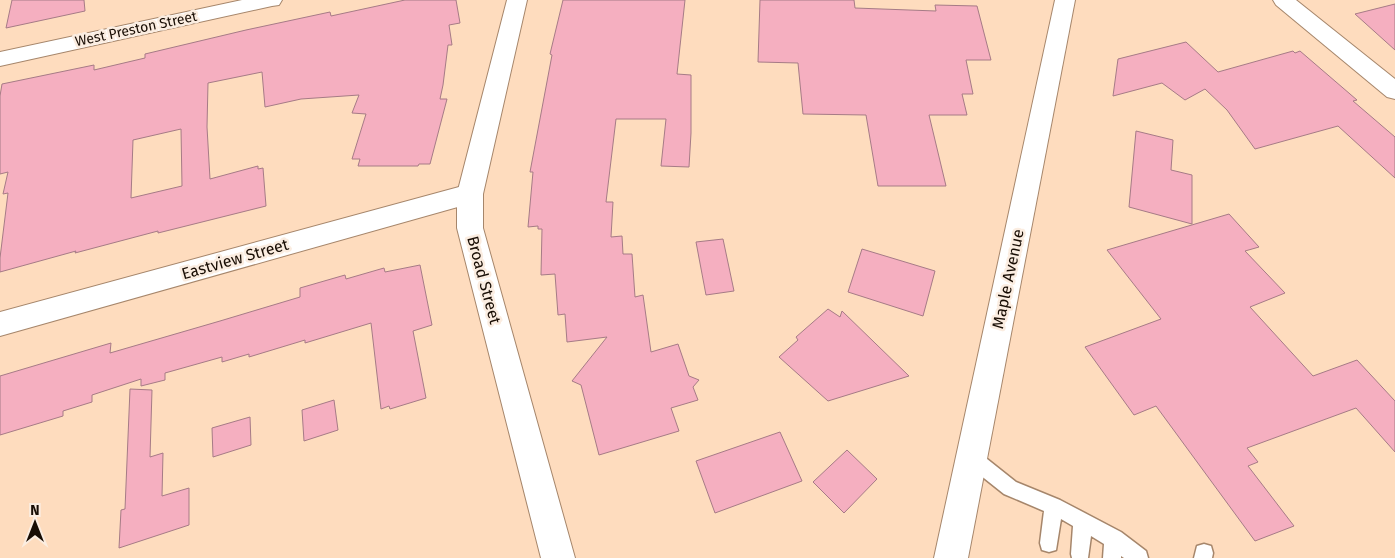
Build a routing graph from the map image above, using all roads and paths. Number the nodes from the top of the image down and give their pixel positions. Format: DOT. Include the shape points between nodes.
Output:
graph roads {
  1 [pos="272,0"];
  2 [pos="517,0"];
  3 [pos="1065,0"];
  4 [pos="1283,0"];
  5 [pos="0,58"];
  6 [pos="1395,91"];
  7 [pos="470,194"];
  8 [pos="0,324"];
  9 [pos="972,457"];
  10 [pos="1054,506"];
  11 [pos="1083,521"];
  12 [pos="1114,538"];
  13 [pos="1049,543"];
  14 [pos="1080,554"];
  15 [pos="1112,557"];
  16 [pos="558,558"];
  17 [pos="951,558"];
  18 [pos="1139,558"];
  1 -- 5 [label="main road, West Preston Street"];
  2 -- 7 [label="main road, Broad Street"];
  3 -- 9 [label="main road, Maple Avenue"];
  4 -- 6 [label="main road"];
  7 -- 8 [label="main road, Eastview Street"];
  7 -- 16 [label="main road, Broad Street" via="470,228"];
  9 -- 10 [label="lane" via="1010,488"];
  9 -- 17 [label="main road, Maple Avenue"];
  10 -- 11 [label="lane"];
  10 -- 13 [label="lane"];
  11 -- 12 [label="lane"];
  11 -- 14 [label="lane"];
  12 -- 15 [label="lane"];
  12 -- 18 [label="lane"];
}
